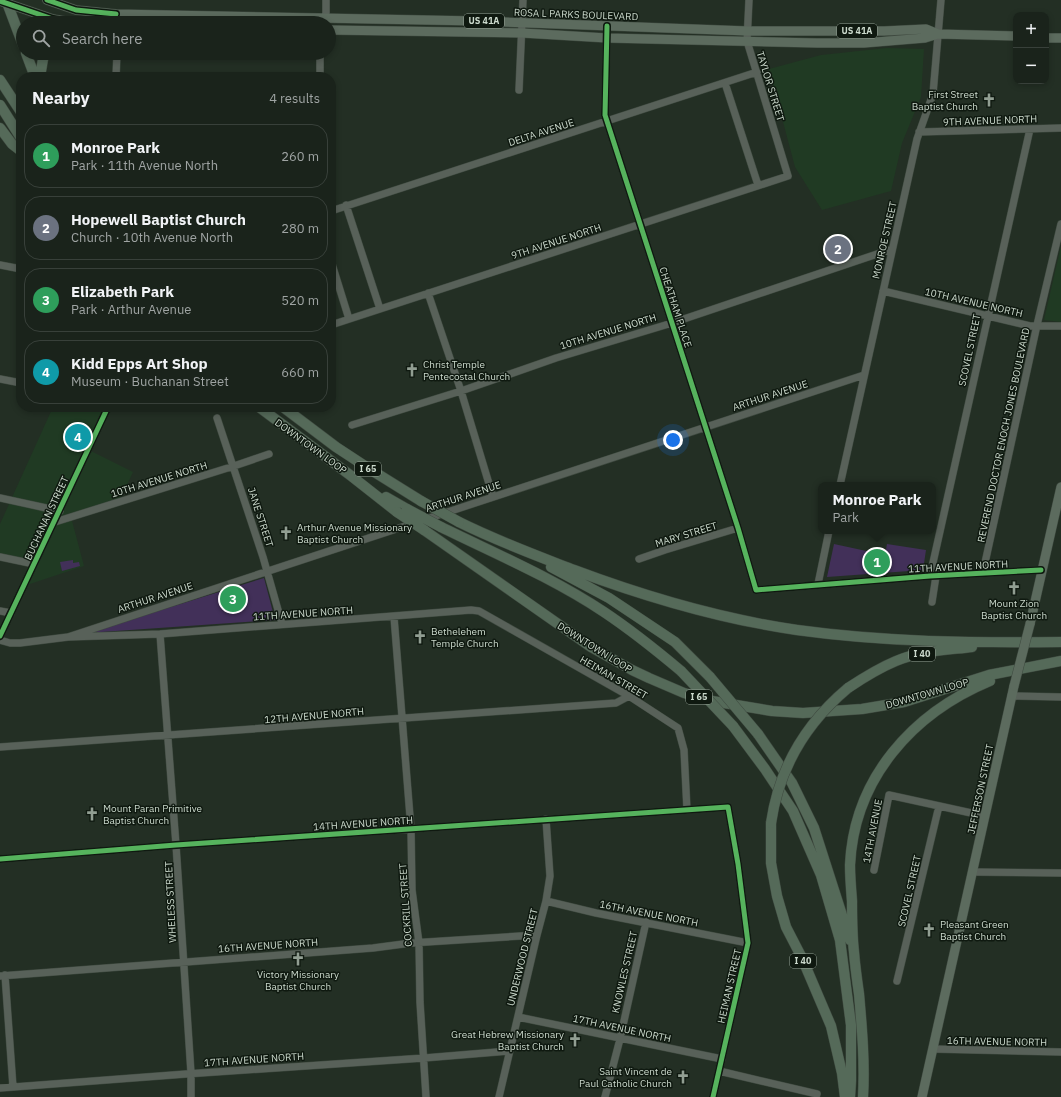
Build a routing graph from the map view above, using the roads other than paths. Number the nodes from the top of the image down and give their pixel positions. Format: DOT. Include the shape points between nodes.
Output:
graph roads {
  1 [pos="47,0"];
  2 [pos="326,0"];
  3 [pos="523,0"];
  4 [pos="749,0"];
  5 [pos="941,0"];
  6 [pos="4,1"];
  7 [pos="45,16"];
  8 [pos="171,16"];
  9 [pos="325,16"];
  10 [pos="336,21"];
  11 [pos="522,23"];
  12 [pos="607,26"];
  13 [pos="16,29"];
  14 [pos="336,30"];
  15 [pos="748,31"];
  16 [pos="522,33"];
  17 [pos="938,34"];
  18 [pos="1013,36"];
  19 [pos="607,38"];
  20 [pos="1049,38"];
  21 [pos="1061,38"];
  22 [pos="747,42"];
  23 [pos="29,60"];
  24 [pos="43,60"];
  25 [pos="117,60"];
  26 [pos="320,60"];
  27 [pos="33,72"];
  28 [pos="41,72"];
  29 [pos="116,72"];
  30 [pos="320,72"];
  31 [pos="757,72"];
  32 [pos="0,80"];
  33 [pos="725,83"];
  34 [pos="519,90"];
  35 [pos="16,104"];
  36 [pos="0,105"];
  37 [pos="608,120"];
  38 [pos="0,128"];
  39 [pos="1061,128"];
  40 [pos="16,130"];
  41 [pos="1030,130"];
  42 [pos="919,132"];
  43 [pos="16,147"];
  44 [pos="788,176"];
  45 [pos="758,185"];
  46 [pos="346,205"];
  47 [pos="336,209"];
  48 [pos="641,224"];
  49 [pos="1061,224"];
  50 [pos="892,249"];
  51 [pos="0,265"];
  52 [pos="16,268"];
  53 [pos="336,276"];
  54 [pos="883,292"];
  55 [pos="428,293"];
  56 [pos="380,309"];
  57 [pos="987,316"];
  58 [pos="350,319"];
  59 [pos="336,323"];
  60 [pos="672,323"];
  61 [pos="1037,325"];
  62 [pos="1061,326"];
  63 [pos="864,375"];
  64 [pos="0,379"];
  65 [pos="16,382"];
  66 [pos="461,391"];
  67 [pos="106,412"];
  68 [pos="266,412"];
  69 [pos="290,412"];
  70 [pos="217,418"];
  71 [pos="352,426"];
  72 [pos="705,427"];
  73 [pos="269,454"];
  74 [pos="234,466"];
  75 [pos="841,482"];
  76 [pos="1061,487"];
  77 [pos="493,497"];
  78 [pos="0,498"];
  79 [pos="60,511"];
  80 [pos="402,511"];
  81 [pos="1057,517"];
  82 [pos="55,522"];
  83 [pos="738,528"];
  84 [pos="828,534"];
  85 [pos="516,548"];
  86 [pos="0,557"];
  87 [pos="639,559"];
  88 [pos="34,564"];
  89 [pos="1041,570"];
  90 [pos="267,571"];
  91 [pos="983,572"];
  92 [pos="933,576"];
  93 [pos="818,584"];
  94 [pos="756,590"];
  95 [pos="932,602"];
  96 [pos="0,610"];
  97 [pos="11,613"];
  98 [pos="488,614"];
  99 [pos="394,617"];
  100 [pos="114,622"];
  101 [pos="282,624"];
  102 [pos="160,634"];
  103 [pos="118,635"];
  104 [pos="0,636"];
  105 [pos="68,637"];
  106 [pos="0,640"];
  107 [pos="1061,642"];
  108 [pos="1003,643"];
  109 [pos="1061,661"];
  110 [pos="1016,670"];
  111 [pos="629,696"];
  112 [pos="1011,696"];
  113 [pos="1061,697"];
  114 [pos="402,718"];
  115 [pos="168,736"];
  116 [pos="0,747"];
  117 [pos="939,806"];
  118 [pos="728,807"];
  119 [pos="687,810"];
  120 [pos="985,816"];
  121 [pos="546,820"];
  122 [pos="411,829"];
  123 [pos="176,845"];
  124 [pos="0,859"];
  125 [pos="874,870"];
  126 [pos="973,872"];
  127 [pos="1061,873"];
  128 [pos="546,901"];
  129 [pos="646,922"];
  130 [pos="536,936"];
  131 [pos="419,943"];
  132 [pos="748,943"];
  133 [pos="854,953"];
  134 [pos="183,962"];
  135 [pos="2,975"];
  136 [pos="898,981"];
  137 [pos="518,1017"];
  138 [pos="620,1039"];
  139 [pos="933,1049"];
  140 [pos="509,1051"];
  141 [pos="1061,1052"];
  142 [pos="424,1058"];
  143 [pos="722,1059"];
  144 [pos="719,1071"];
  145 [pos="191,1073"];
  146 [pos="13,1087"];
  147 [pos="0,1088"];
  148 [pos="817,1095"];
  149 [pos="191,1097"];
  150 [pos="426,1097"];
  151 [pos="499,1097"];
  152 [pos="605,1097"];
  153 [pos="713,1097"];
  154 [pos="845,1097"];
  155 [pos="850,1097"];
  156 [pos="863,1097"];
  157 [pos="922,1097"];
  1 -- 8 [label="main road, ROSA L PARKS BOULEVARD / US 41A" via="76,10"];
  2 -- 9 [label="street"];
  3 -- 11 [label="street"];
  4 -- 15 [label="street, TAYLOR STREET"];
  5 -- 17 [label="street, MONROE STREET"];
  6 -- 7 [label="main road"];
  6 -- 13 [label="highway"];
  10 -- 11 [label="main road, ROSA L PARKS BOULEVARD / US 41A"];
  11 -- 12 [label="main road, ROSA L PARKS BOULEVARD / US 41A"];
  11 -- 16 [label="street"];
  12 -- 15 [label="main road, ROSA L PARKS BOULEVARD / US 41A"];
  12 -- 19 [label="street, CHEATHAM PLACE"];
  14 -- 16 [label="main road, ROSA L PARKS BOULEVARD / US 41A"];
  15 -- 17 [label="main road, ROSA L PARKS BOULEVARD / US 41A" via="926,29"];
  15 -- 22 [label="street, TAYLOR STREET"];
  16 -- 19 [label="main road, ROSA L PARKS BOULEVARD / US 41A"];
  16 -- 34 [label="street"];
  17 -- 18 [label="main road, ROSA L PARKS BOULEVARD / US 41A"];
  17 -- 22 [label="main road, ROSA L PARKS BOULEVARD / US 41A" via="925,38 864,43"];
  17 -- 42 [label="street, MONROE STREET" via="933,94"];
  19 -- 22 [label="main road, ROSA L PARKS BOULEVARD / US 41A"];
  19 -- 37 [label="street, CHEATHAM PLACE" via="605,115"];
  20 -- 21 [label="main road"];
  22 -- 31 [label="street, TAYLOR STREET"];
  23 -- 27 [label="highway"];
  24 -- 28 [label="highway"];
  25 -- 29 [label="street"];
  26 -- 30 [label="street"];
  31 -- 33 [label="street, DELTA AVENUE"];
  31 -- 44 [label="street, TAYLOR STREET"];
  32 -- 35 [label="highway"];
  33 -- 37 [label="street, DELTA AVENUE"];
  33 -- 45 [label="street"];
  36 -- 40 [label="highway"];
  37 -- 46 [label="street, DELTA AVENUE"];
  37 -- 48 [label="street, CHEATHAM PLACE"];
  38 -- 43 [label="highway"];
  39 -- 41 [label="street, 9TH AVENUE NORTH"];
  41 -- 42 [label="street, 9TH AVENUE NORTH"];
  41 -- 57 [label="street, SCOVEL STREET"];
  42 -- 50 [label="street, MONROE STREET"];
  44 -- 45 [label="street, 9TH AVENUE NORTH"];
  45 -- 48 [label="street, 9TH AVENUE NORTH"];
  46 -- 47 [label="street, DELTA AVENUE"];
  46 -- 56 [label="street"];
  48 -- 55 [label="street, 9TH AVENUE NORTH"];
  48 -- 60 [label="street, CHEATHAM PLACE"];
  49 -- 61 [label="street, REVEREND DOCTOR ENOCH JONES BOULEVARD"];
  50 -- 54 [label="street, MONROE STREET"];
  50 -- 60 [label="street, 10TH AVENUE NORTH"];
  51 -- 52 [label="street"];
  53 -- 58 [label="street"];
  54 -- 57 [label="street, 10TH AVENUE NORTH"];
  54 -- 63 [label="street, MONROE STREET"];
  55 -- 56 [label="street, 9TH AVENUE NORTH"];
  55 -- 66 [label="street"];
  56 -- 58 [label="street, 9TH AVENUE NORTH"];
  57 -- 61 [label="street, 10TH AVENUE NORTH" via="1030,326"];
  57 -- 92 [label="street, SCOVEL STREET"];
  58 -- 59 [label="street, 9TH AVENUE NORTH"];
  60 -- 66 [label="street, 10TH AVENUE NORTH" via="556,358"];
  60 -- 72 [label="street, CHEATHAM PLACE"];
  61 -- 62 [label="street, 10TH AVENUE NORTH"];
  61 -- 91 [label="street, REVEREND DOCTOR ENOCH JONES BOULEVARD"];
  63 -- 72 [label="street, ARTHUR AVENUE"];
  63 -- 75 [label="street, MONROE STREET"];
  64 -- 65 [label="street"];
  66 -- 71 [label="street, 10TH AVENUE NORTH"];
  66 -- 77 [label="street"];
  67 -- 79 [label="street, BUCHANAN STREET"];
  68 -- 80 [label="highway, DOWNTOWN LOOP / I 65"];
  69 -- 85 [label="highway, DOWNTOWN LOOP / I 65, bridge" via="336,447 421,501 491,538"];
  70 -- 74 [label="street, JANE STREET"];
  72 -- 77 [label="street, ARTHUR AVENUE"];
  72 -- 83 [label="street, CHEATHAM PLACE"];
  73 -- 74 [label="street, 10TH AVENUE NORTH"];
  74 -- 82 [label="street, 10TH AVENUE NORTH"];
  74 -- 90 [label="street, JANE STREET"];
  76 -- 81 [label="main road, JEFFERSON STREET"];
  77 -- 90 [label="street, ARTHUR AVENUE"];
  78 -- 79 [label="street"];
  79 -- 82 [label="street, BUCHANAN STREET"];
  80 -- 110 [label="highway, DOWNTOWN LOOP / I 65, bridge" via="424,530 591,647 649,678 712,702 772,711 855,710 904,702 989,675"];
  80 -- 155 [label="highway, bridge" via="441,527 559,585 603,611 646,641 681,671 733,726 793,812 821,875 840,940 851,1025"];
  81 -- 89 [label="main road, JEFFERSON STREET"];
  82 -- 88 [label="street, BUCHANAN STREET"];
  83 -- 87 [label="street, MARY STREET"];
  83 -- 94 [label="street, CHEATHAM PLACE"];
  84 -- 93 [label="street"];
  85 -- 108 [label="highway, DOWNTOWN LOOP / I 65" via="608,583 666,601 763,624 857,636"];
  85 -- 133 [label="highway, bridge" via="615,602 675,642 710,677 758,734 792,783 814,828"];
  86 -- 88 [label="street"];
  88 -- 97 [label="street, BUCHANAN STREET"];
  89 -- 91 [label="street, 11TH AVENUE NORTH"];
  89 -- 112 [label="main road, JEFFERSON STREET, bridge"];
  90 -- 100 [label="street, ARTHUR AVENUE"];
  90 -- 101 [label="street, JANE STREET"];
  91 -- 92 [label="street, 11TH AVENUE NORTH"];
  92 -- 93 [label="street, 11TH AVENUE NORTH"];
  92 -- 95 [label="street, SCOVEL STREET"];
  93 -- 94 [label="street, 11TH AVENUE NORTH"];
  96 -- 97 [label="street"];
  97 -- 104 [label="street, BUCHANAN STREET"];
  98 -- 99 [label="street, 11TH AVENUE NORTH" via="471,610"];
  98 -- 111 [label="street, HEIMAN STREET"];
  99 -- 101 [label="street, 11TH AVENUE NORTH"];
  99 -- 114 [label="street, COCKRILL STREET"];
  100 -- 103 [label="street"];
  100 -- 105 [label="street, ARTHUR AVENUE"];
  101 -- 102 [label="street, 11TH AVENUE NORTH"];
  102 -- 103 [label="street, 11TH AVENUE NORTH"];
  102 -- 115 [label="street, WHELESS STREET"];
  103 -- 105 [label="street, 11TH AVENUE NORTH"];
  105 -- 106 [label="street, 11TH AVENUE NORTH" via="20,643"];
  107 -- 108 [label="highway, DOWNTOWN LOOP / I 40"];
  108 -- 154 [label="highway, I 40, bridge" via="930,652 897,660 869,674 833,700 796,749 783,774 774,801 771,823 771,863 777,896 786,927 831,1026"];
  109 -- 110 [label="highway, DOWNTOWN LOOP"];
  110 -- 133 [label="highway" via="978,686 933,712 892,752 878,773 867,795 852,844 850,865"];
  111 -- 114 [label="street, 12TH AVENUE NORTH" via="616,703"];
  111 -- 119 [label="street, HEIMAN STREET" via="678,728 684,750"];
  112 -- 113 [label="street"];
  112 -- 120 [label="main road, JEFFERSON STREET"];
  114 -- 115 [label="street, 12TH AVENUE NORTH"];
  114 -- 122 [label="street, COCKRILL STREET"];
  115 -- 116 [label="street, 12TH AVENUE NORTH"];
  115 -- 123 [label="street, WHELESS STREET"];
  117 -- 120 [label="street"];
  117 -- 125 [label="street, 14TH AVENUE" via="889,795"];
  117 -- 136 [label="street, SCOVEL STREET"];
  118 -- 119 [label="street, 14TH AVENUE NORTH"];
  118 -- 132 [label="street, HEIMAN STREET"];
  119 -- 121 [label="street, 14TH AVENUE NORTH"];
  120 -- 126 [label="main road, JEFFERSON STREET"];
  121 -- 122 [label="street, 14TH AVENUE NORTH"];
  121 -- 128 [label="street, UNDERWOOD STREET" via="550,876"];
  122 -- 123 [label="street, 14TH AVENUE NORTH"];
  122 -- 131 [label="street, COCKRILL STREET" via="412,890"];
  123 -- 124 [label="street, 14TH AVENUE NORTH"];
  123 -- 134 [label="street, WHELESS STREET"];
  126 -- 127 [label="street"];
  126 -- 139 [label="main road, JEFFERSON STREET"];
  128 -- 129 [label="street, 16TH AVENUE NORTH"];
  128 -- 130 [label="street, UNDERWOOD STREET"];
  129 -- 132 [label="street, 16TH AVENUE NORTH"];
  129 -- 138 [label="street, KNOWLES STREET"];
  130 -- 131 [label="street, 16TH AVENUE NORTH"];
  130 -- 137 [label="street, UNDERWOOD STREET"];
  131 -- 134 [label="street, 16TH AVENUE NORTH"];
  131 -- 142 [label="street, COCKRILL STREET"];
  132 -- 143 [label="street, HEIMAN STREET"];
  133 -- 156 [label="highway" via="860,1006"];
  134 -- 135 [label="street, 16TH AVENUE NORTH"];
  134 -- 145 [label="street, WHELESS STREET"];
  135 -- 146 [label="street"];
  137 -- 138 [label="street, 17TH AVENUE NORTH"];
  137 -- 140 [label="street, UNDERWOOD STREET"];
  138 -- 143 [label="street, 17TH AVENUE NORTH"];
  138 -- 152 [label="street, KNOWLES STREET"];
  139 -- 141 [label="street, 16TH AVENUE NORTH"];
  139 -- 157 [label="main road, JEFFERSON STREET"];
  140 -- 142 [label="street, 17TH AVENUE NORTH"];
  140 -- 151 [label="street, UNDERWOOD STREET"];
  142 -- 145 [label="street, 17TH AVENUE NORTH"];
  142 -- 150 [label="street, COCKRILL STREET"];
  143 -- 144 [label="street, HEIMAN STREET"];
  144 -- 148 [label="street"];
  144 -- 153 [label="street, HEIMAN STREET"];
  145 -- 146 [label="street, 17TH AVENUE NORTH"];
  145 -- 149 [label="street, WHELESS STREET"];
  146 -- 147 [label="street, 17TH AVENUE NORTH"];
}
